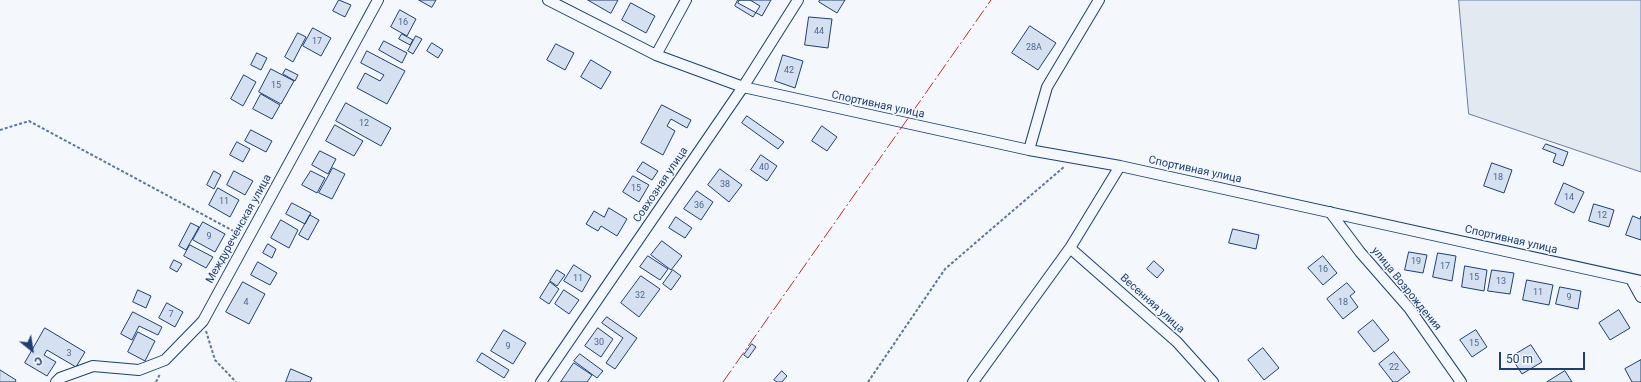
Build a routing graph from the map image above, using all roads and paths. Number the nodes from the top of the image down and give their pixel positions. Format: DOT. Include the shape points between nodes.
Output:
graph roads {
  1 [pos="378,0"];
  2 [pos="548,0"];
  3 [pos="686,0"];
  4 [pos="798,0"];
  5 [pos="1099,0"];
  6 [pos="656,55"];
  7 [pos="743,87"];
  8 [pos="0,130"];
  9 [pos="1029,150"];
  10 [pos="1075,158"];
  11 [pos="1120,166"];
  12 [pos="1330,212"];
  13 [pos="248,238"];
  14 [pos="1070,248"];
  15 [pos="1636,280"];
  16 [pos="1641,297"];
  17 [pos="203,321"];
  18 [pos="56,382"];
  19 [pos="236,382"];
  20 [pos="541,382"];
  21 [pos="868,382"];
  22 [pos="973,382"];
  23 [pos="1212,382"];
  24 [pos="1461,382"];
  1 -- 13 [label="street, Междуреченская улица"];
  2 -- 6 [label="street, Спортивная улица"];
  3 -- 6 [label="street"];
  4 -- 7 [label="street, Совхозная улица"];
  5 -- 9 [label="street" via="1047,87"];
  6 -- 7 [label="street, Спортивная улица"];
  7 -- 9 [label="street, Спортивная улица"];
  7 -- 20 [label="street, Совхозная улица"];
  8 -- 13 [label="path" via="29,122"];
  9 -- 10 [label="street, Спортивная улица"];
  10 -- 11 [label="street, Спортивная улица"];
  10 -- 21 [label="path" via="945,269"];
  11 -- 12 [label="street, Спортивная улица"];
  11 -- 14 [label="street"];
  12 -- 15 [label="street, Спортивная улица"];
  12 -- 24 [label="street, улица Возрождения" via="1360,252 1409,308"];
  13 -- 17 [label="street, Междуреченская улица"];
  14 -- 22 [label="street"];
  14 -- 23 [label="street, Весенняя улица" via="1177,342"];
  15 -- 16 [label="street"];
  17 -- 18 [label="street, Междуреченская улица" via="165,360 138,370 93,366 60,378"];
  17 -- 19 [label="path" via="216,360"];
}
